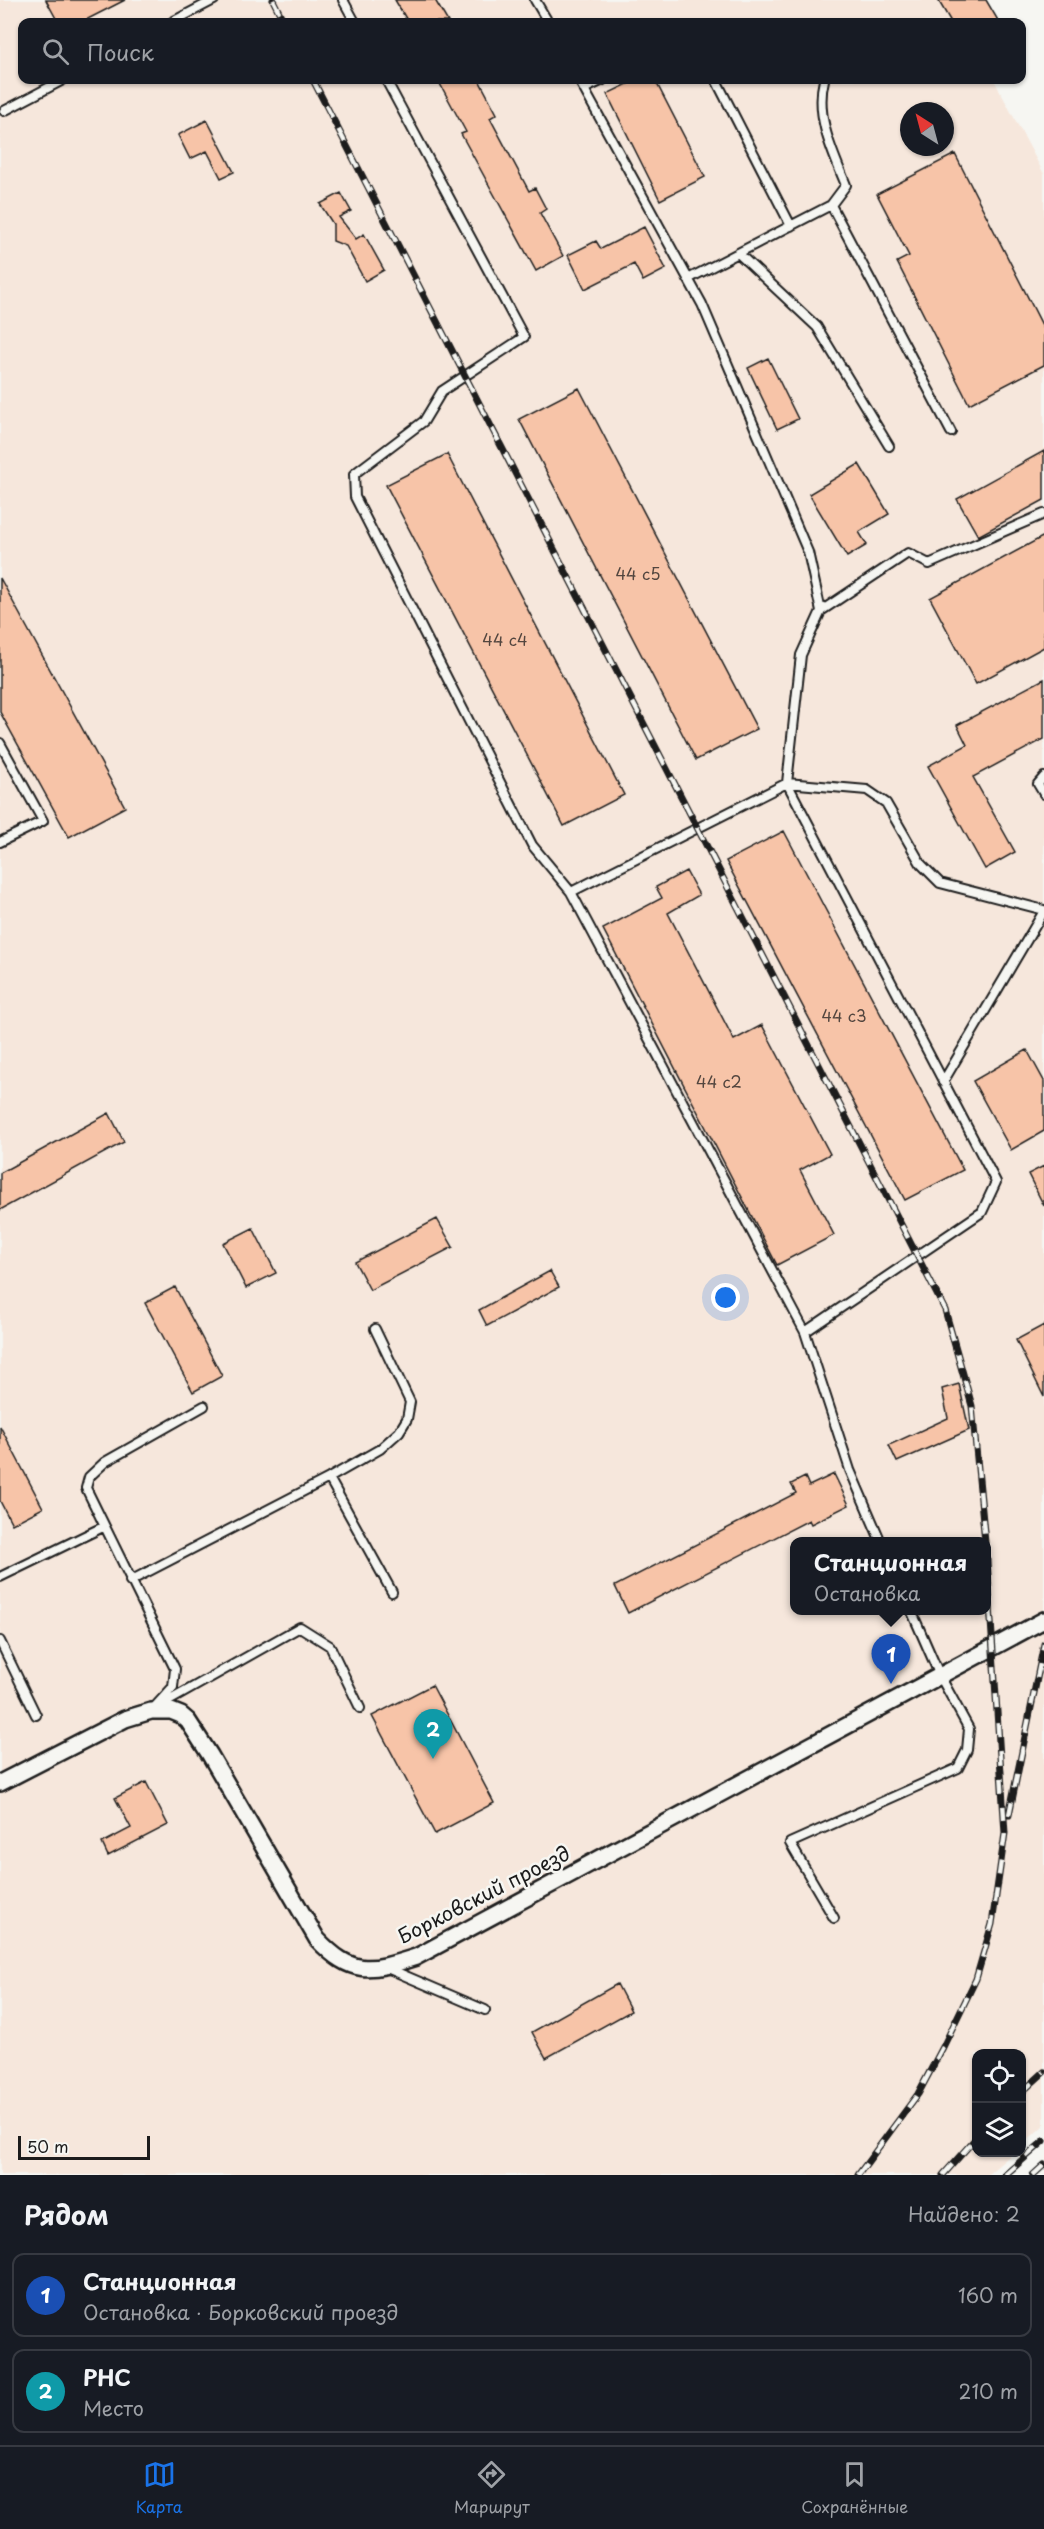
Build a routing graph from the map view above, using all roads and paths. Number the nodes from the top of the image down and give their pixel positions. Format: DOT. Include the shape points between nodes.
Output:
graph roads {
  1 [pos="214,0"];
  2 [pos="343,0"];
  3 [pos="535,0"];
  4 [pos="180,18"];
  5 [pos="354,18"];
  6 [pos="546,18"];
  7 [pos="54,84"];
  8 [pos="388,84"];
  9 [pos="581,84"];
  10 [pos="595,84"];
  11 [pos="718,84"];
  12 [pos="823,84"];
  13 [pos="584,89"];
  14 [pos="1,109"];
  15 [pos="831,205"];
  16 [pos="791,226"];
  17 [pos="738,253"];
  18 [pos="688,279"];
  19 [pos="951,432"];
  20 [pos="889,446"];
  21 [pos="1044,514"];
  22 [pos="821,611"];
  23 [pos="0,743"];
  24 [pos="1044,777"];
  25 [pos="787,783"];
  26 [pos="1044,794"];
  27 [pos="0,842"];
  28 [pos="571,892"];
  29 [pos="1044,910"];
  30 [pos="943,1082"];
  31 [pos="375,1329"];
  32 [pos="805,1332"];
  33 [pos="204,1406"];
  34 [pos="329,1478"];
  35 [pos="103,1527"];
  36 [pos="879,1537"];
  37 [pos="0,1577"];
  38 [pos="130,1581"];
  39 [pos="392,1592"];
  40 [pos="913,1615"];
  41 [pos="1044,1620"];
  42 [pos="0,1641"];
  43 [pos="940,1676"];
  44 [pos="360,1708"];
  45 [pos="152,1711"];
  46 [pos="36,1715"];
  47 [pos="0,1783"];
  48 [pos="834,1918"];
  49 [pos="385,1967"];
  50 [pos="484,2010"];
  1 -- 4 [label="lane"];
  2 -- 5 [label="lane"];
  3 -- 6 [label="lane"];
  7 -- 14 [label="lane"];
  8 -- 28 [label="lane" via="524,337 442,391 424,421 354,474 355,497 532,845"];
  9 -- 13 [label="lane"];
  10 -- 13 [label="lane"];
  11 -- 16 [label="lane"];
  12 -- 15 [label="lane" via="820,97 828,140 846,185"];
  13 -- 18 [label="lane"];
  15 -- 16 [label="lane"];
  15 -- 19 [label="lane"];
  16 -- 17 [label="lane"];
  17 -- 18 [label="lane"];
  17 -- 20 [label="lane" via="817,327"];
  18 -- 22 [label="lane" via="808,552"];
  21 -- 22 [label="lane" via="929,564 908,553"];
  22 -- 25 [label="lane" via="801,655"];
  23 -- 27 [label="lane" via="43,821"];
  24 -- 26 [label="lane" via="1038,783"];
  25 -- 28 [label="lane"];
  25 -- 29 [label="lane" via="867,790 886,803 921,864 940,883"];
  25 -- 30 [label="lane"];
  28 -- 32 [label="lane"];
  29 -- 30 [label="lane"];
  30 -- 32 [label="lane" via="996,1182 982,1212"];
  31 -- 34 [label="lane" via="407,1392 407,1419 380,1449"];
  32 -- 36 [label="lane" via="850,1470"];
  33 -- 35 [label="lane" via="95,1470 86,1488"];
  34 -- 38 [label="lane"];
  34 -- 39 [label="lane"];
  35 -- 37 [label="lane"];
  35 -- 38 [label="lane"];
  38 -- 45 [label="lane" via="175,1669 173,1687"];
  40 -- 43 [label="lane"];
  41 -- 43 [label="street, Борковский проезд"];
  42 -- 46 [label="lane"];
  43 -- 48 [label="lane" via="969,1729 967,1750 958,1768 790,1843"];
  43 -- 49 [label="street, Борковский проезд" via="416,1957"];
  44 -- 45 [label="lane" via="330,1646 300,1627"];
  45 -- 47 [label="street, Борковский проезд" via="125,1719"];
  45 -- 49 [label="street, Борковский проезд" via="171,1711 189,1722 317,1939 335,1958 357,1968"];
  49 -- 50 [label="lane"];
}
